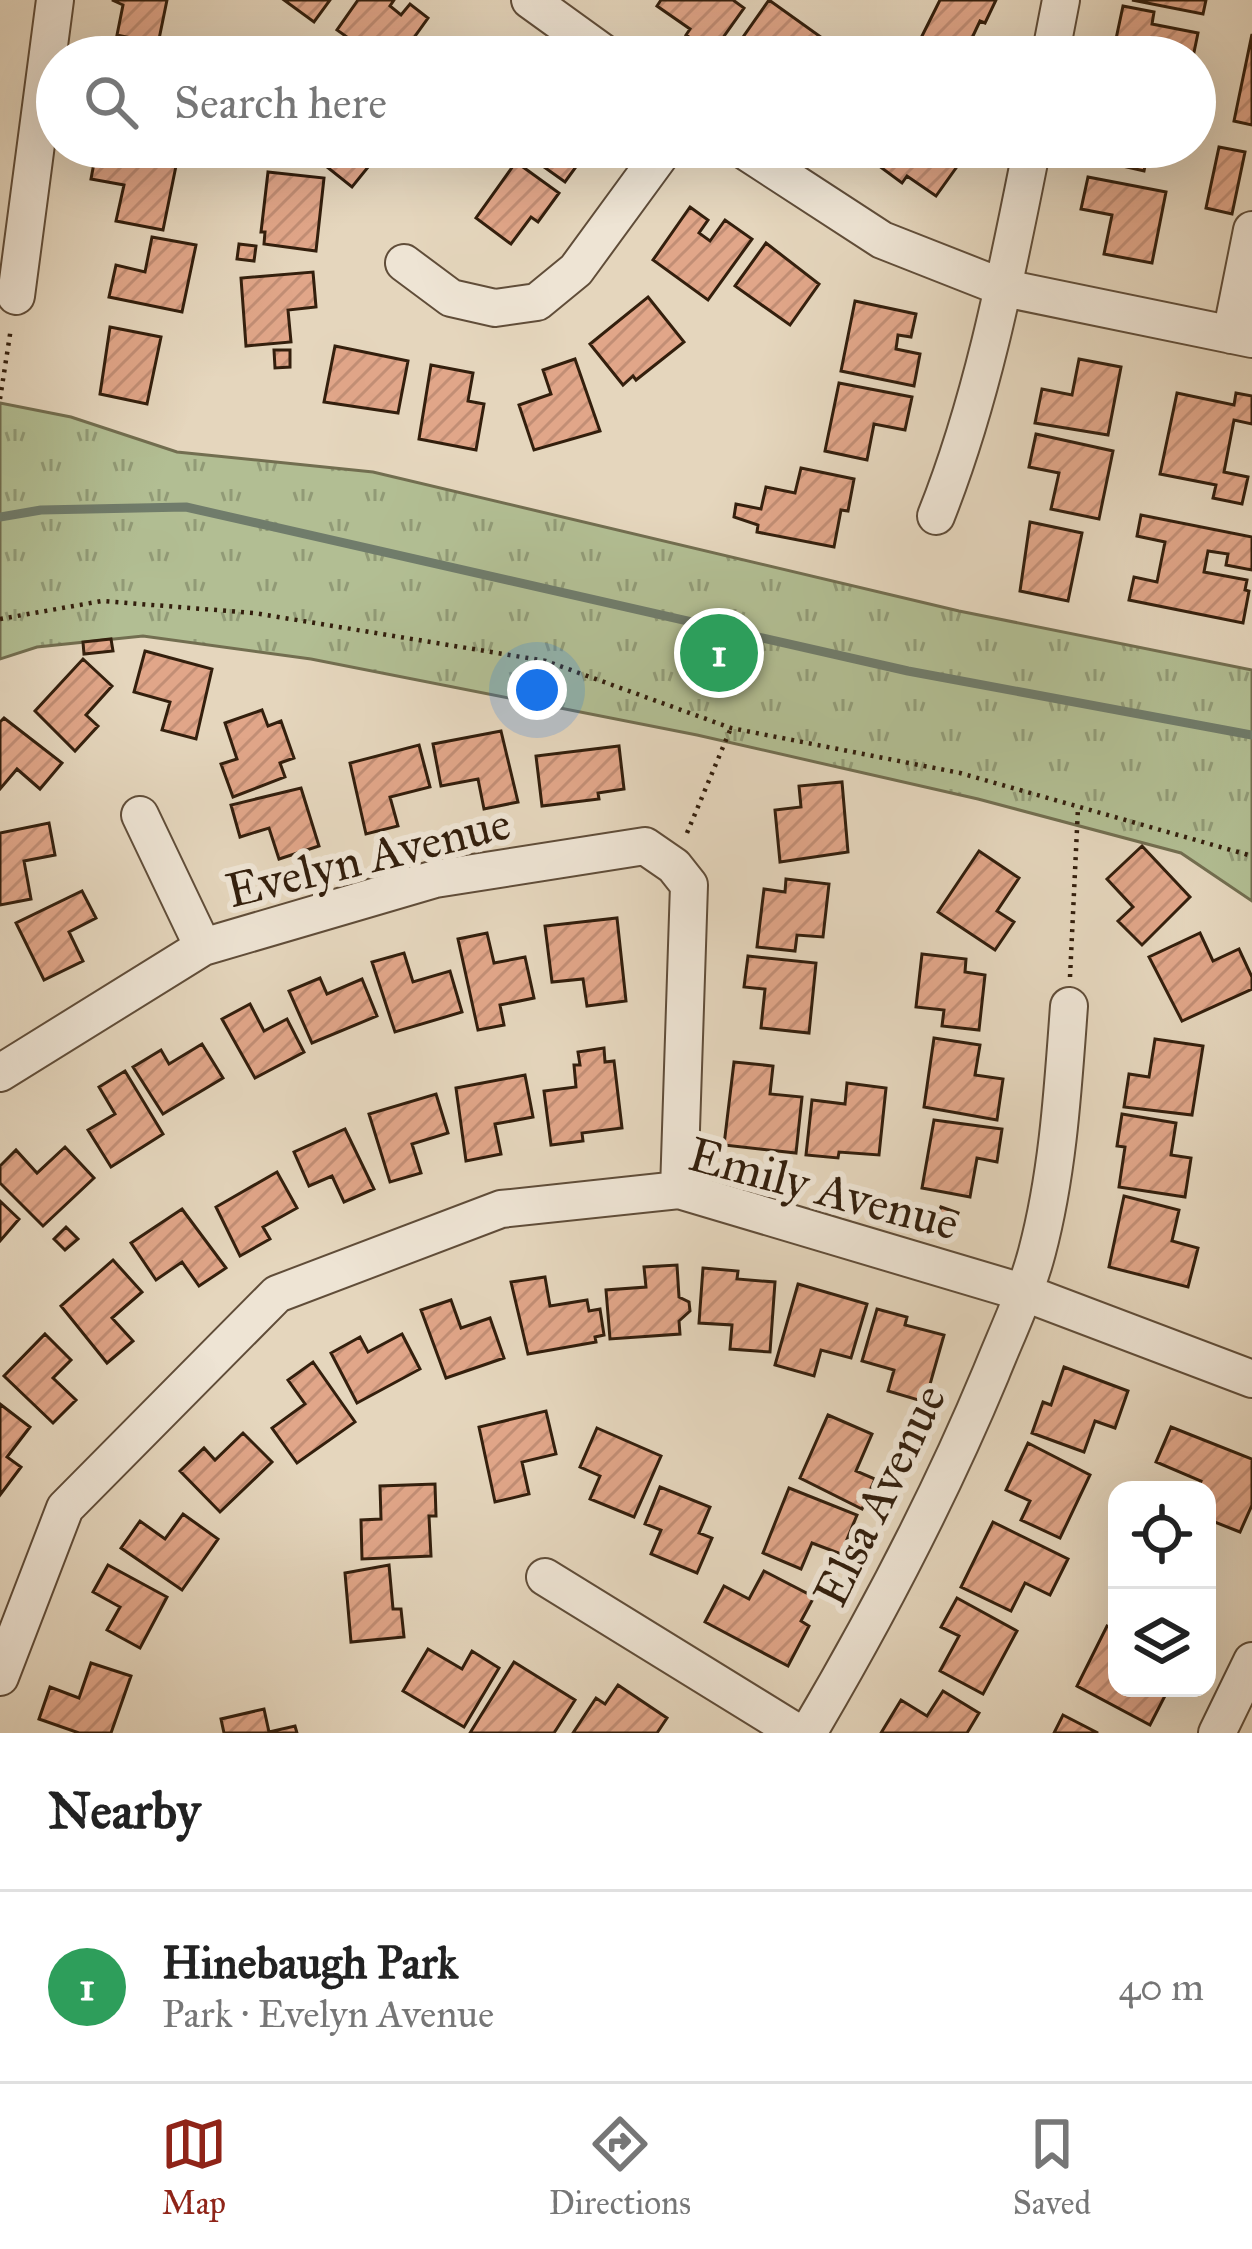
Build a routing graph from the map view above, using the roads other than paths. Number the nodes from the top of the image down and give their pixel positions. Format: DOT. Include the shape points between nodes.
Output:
graph roads {
  1 [pos="56,0"];
  2 [pos="530,0"];
  3 [pos="1061,0"];
  4 [pos="51,36"];
  5 [pos="580,36"];
  6 [pos="1054,36"];
  7 [pos="36,148"];
  8 [pos="651,168"];
  9 [pos="771,168"];
  10 [pos="1028,168"];
  11 [pos="1252,230"];
  12 [pos="404,263"];
  13 [pos="1004,288"];
  14 [pos="16,296"];
  15 [pos="1241,337"];
  16 [pos="936,516"];
  17 [pos="140,815"];
  18 [pos="203,947"];
  19 [pos="1070,1006"];
  20 [pos="0,1072"];
  21 [pos="679,1190"];
  22 [pos="1025,1294"];
  23 [pos="1252,1379"];
  24 [pos="545,1577"];
  25 [pos="1252,1661"];
  26 [pos="0,1677"];
  27 [pos="798,1733"];
  28 [pos="808,1733"];
  29 [pos="1217,1733"];
  1 -- 4 [label="street"];
  2 -- 5 [label="street"];
  3 -- 6 [label="street"];
  7 -- 14 [label="street"];
  8 -- 12 [label="street" via="576,270 537,302 495,308 452,298"];
  9 -- 13 [label="street" via="881,240"];
  10 -- 13 [label="street"];
  11 -- 15 [label="street"];
  13 -- 15 [label="street"];
  13 -- 16 [label="street"];
  17 -- 18 [label="street"];
  18 -- 20 [label="street, Evelyn Avenue"];
  18 -- 21 [label="street, Evelyn Avenue" via="435,879 645,846 689,884"];
  19 -- 22 [label="street, Elsa Avenue" via="1059,1127"];
  21 -- 22 [label="street, Emily Avenue"];
  21 -- 26 [label="street, Emily Avenue" via="501,1209 277,1294 65,1508"];
  22 -- 23 [label="street, Emily Avenue"];
  22 -- 28 [label="street, Elsa Avenue" via="885,1601"];
  24 -- 27 [label="street"];
  25 -- 29 [label="street"];
}
